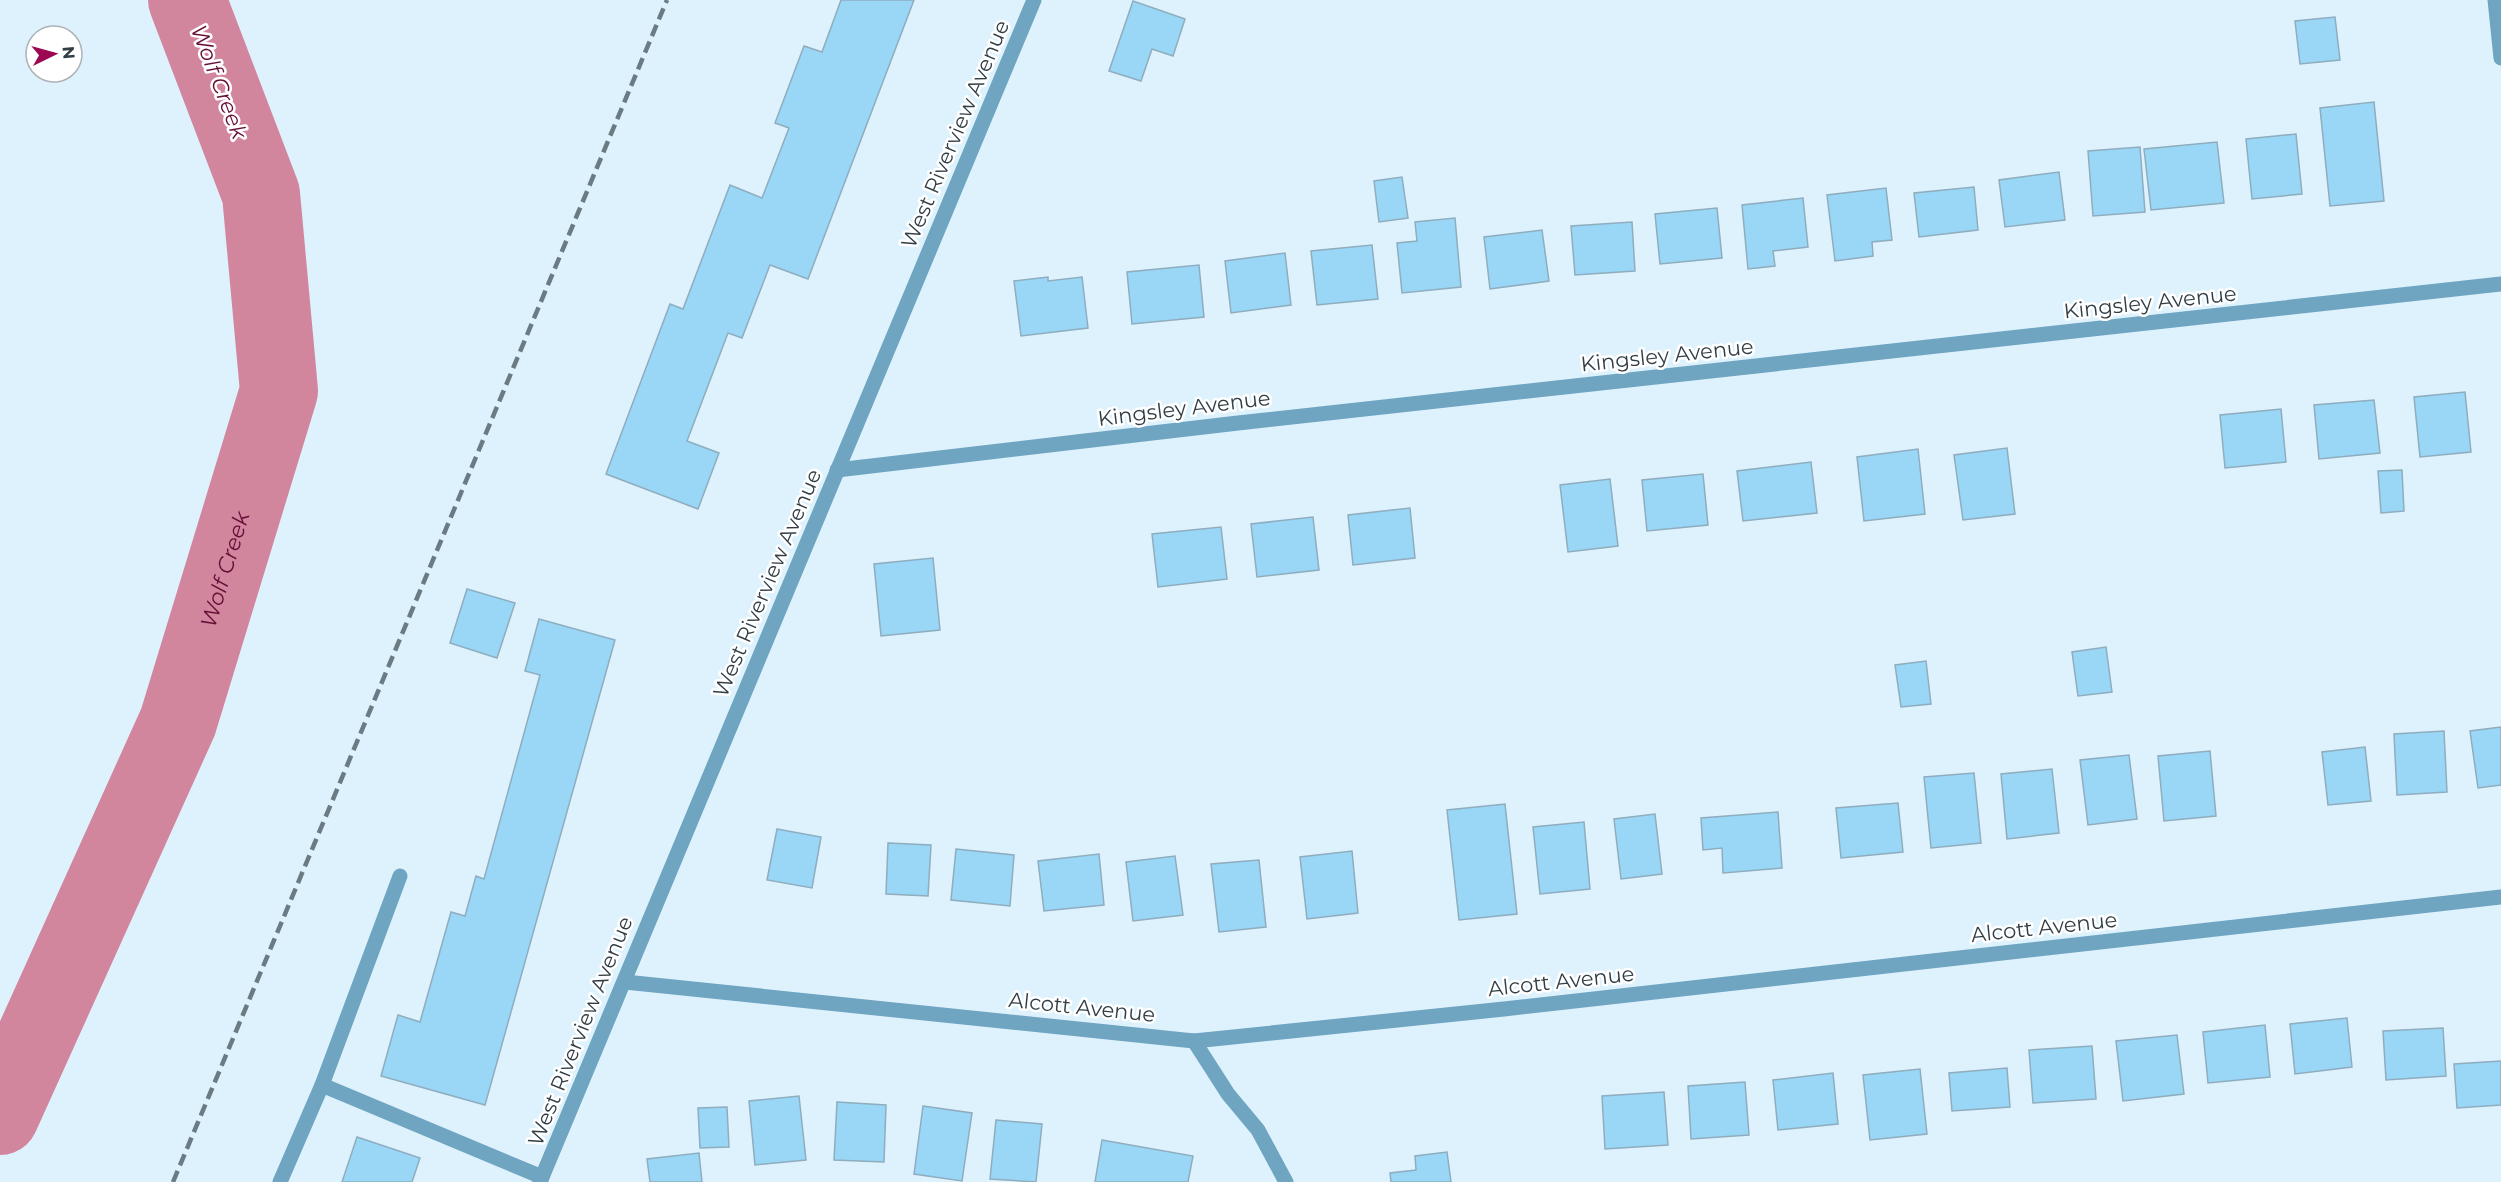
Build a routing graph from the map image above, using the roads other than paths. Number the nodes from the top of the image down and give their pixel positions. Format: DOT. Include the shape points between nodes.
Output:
graph roads {
  1 [pos="1034,0"];
  2 [pos="2494,0"];
  3 [pos="2501,58"];
  4 [pos="2501,284"];
  5 [pos="837,470"];
  6 [pos="400,876"];
  7 [pos="2501,897"];
  8 [pos="625,982"];
  9 [pos="1194,1041"];
  10 [pos="321,1085"];
  11 [pos="541,1179"];
  12 [pos="280,1182"];
  13 [pos="1286,1182"];
  1 -- 5 [label="street, West Riverview Avenue"];
  2 -- 3 [label="street"];
  4 -- 5 [label="street, Kingsley Avenue"];
  5 -- 8 [label="street, West Riverview Avenue"];
  6 -- 10 [label="street"];
  7 -- 9 [label="street, Alcott Avenue"];
  8 -- 9 [label="street, Alcott Avenue"];
  8 -- 11 [label="street, West Riverview Avenue"];
  9 -- 13 [label="street" via="1228,1094 1258,1131"];
  10 -- 11 [label="street"];
  10 -- 12 [label="street"];
}
